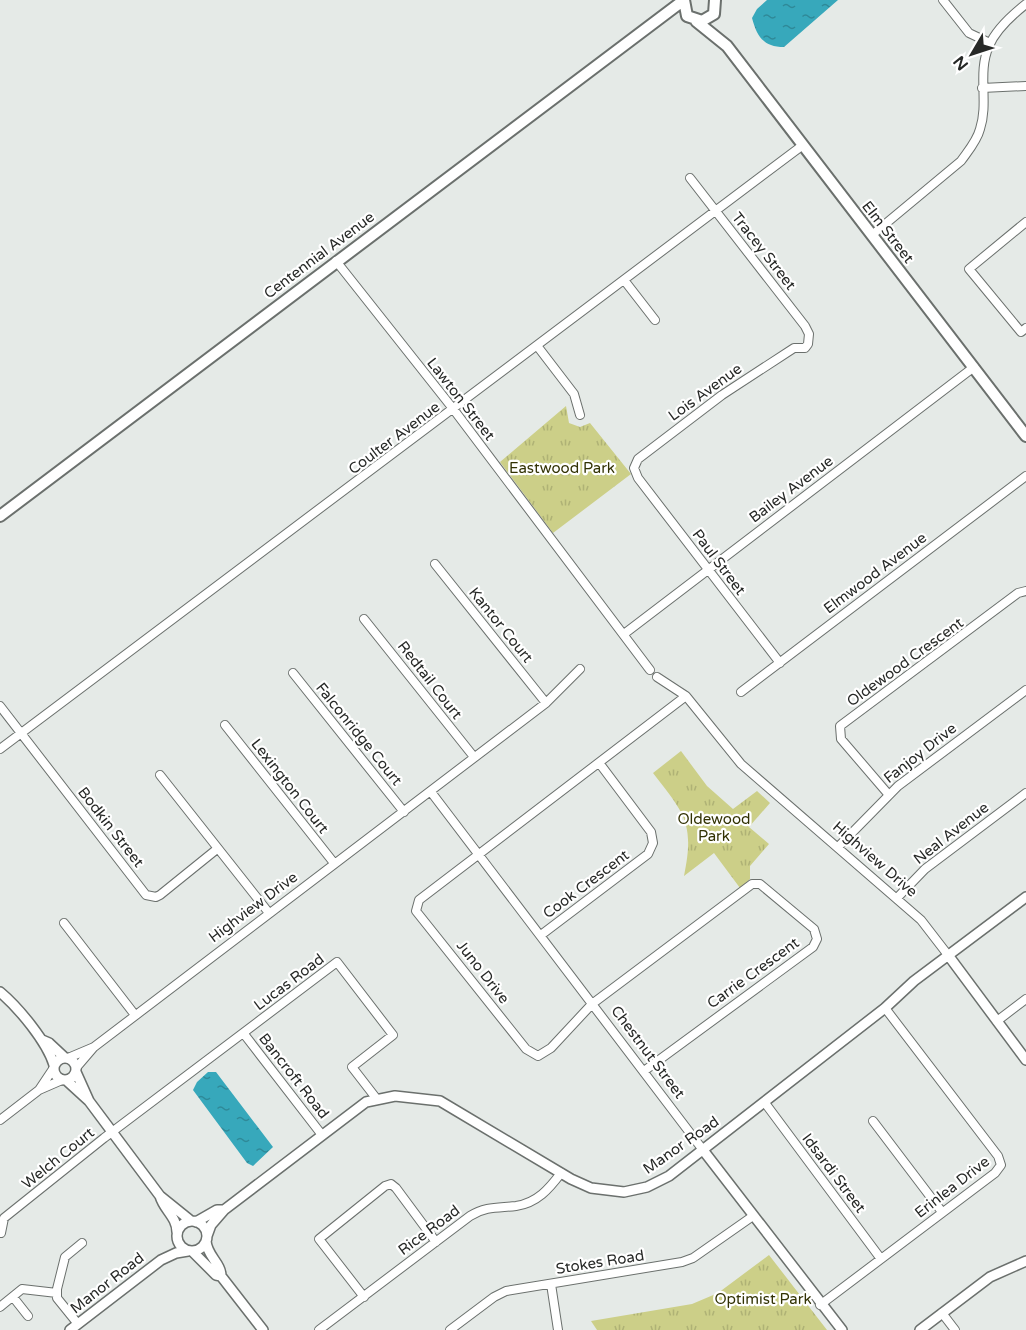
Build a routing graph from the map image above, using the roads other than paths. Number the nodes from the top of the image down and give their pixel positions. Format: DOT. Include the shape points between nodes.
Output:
graph roads {
  1 [pos="684,0"];
  2 [pos="727,0"];
  3 [pos="942,0"];
  4 [pos="1026,4"];
  5 [pos="715,8"];
  6 [pos="692,18"];
  7 [pos="658,20"];
  8 [pos="990,43"];
  9 [pos="727,46"];
  10 [pos="1026,86"];
  11 [pos="982,88"];
  12 [pos="802,145"];
  13 [pos="690,178"];
  14 [pos="716,210"];
  15 [pos="1026,222"];
  16 [pos="872,235"];
  17 [pos="336,261"];
  18 [pos="624,280"];
  19 [pos="655,320"];
  20 [pos="1026,328"];
  21 [pos="808,345"];
  22 [pos="538,347"];
  23 [pos="974,367"];
  24 [pos="454,410"];
  25 [pos="580,415"];
  26 [pos="1026,436"];
  27 [pos="1026,476"];
  28 [pos="638,478"];
  29 [pos="0,516"];
  30 [pos="435,564"];
  31 [pos="708,570"];
  32 [pos="1026,591"];
  33 [pos="364,619"];
  34 [pos="624,634"];
  35 [pos="780,663"];
  36 [pos="580,669"];
  37 [pos="650,670"];
  38 [pos="293,673"];
  39 [pos="657,677"];
  40 [pos="1026,690"];
  41 [pos="741,692"];
  42 [pos="686,696"];
  43 [pos="546,703"];
  44 [pos="0,706"];
  45 [pos="225,725"];
  46 [pos="21,733"];
  47 [pos="0,749"];
  48 [pos="474,757"];
  49 [pos="600,764"];
  50 [pos="160,775"];
  51 [pos="431,792"];
  52 [pos="1026,793"];
  53 [pos="889,795"];
  54 [pos="404,812"];
  55 [pos="838,847"];
  56 [pos="217,849"];
  57 [pos="479,855"];
  58 [pos="334,863"];
  59 [pos="1026,897"];
  60 [pos="897,898"];
  61 [pos="269,913"];
  62 [pos="64,923"];
  63 [pos="541,935"];
  64 [pos="948,956"];
  65 [pos="0,992"];
  66 [pos="1026,999"];
  67 [pos="592,1004"];
  68 [pos="885,1008"];
  69 [pos="135,1016"];
  70 [pos="997,1020"];
  71 [pos="244,1034"];
  72 [pos="42,1040"];
  73 [pos="94,1047"];
  74 [pos="66,1058"];
  75 [pos="1026,1060"];
  76 [pos="54,1067"];
  77 [pos="76,1070"];
  78 [pos="644,1071"];
  79 [pos="64,1080"];
  80 [pos="39,1090"];
  81 [pos="376,1098"];
  82 [pos="89,1101"];
  83 [pos="765,1103"];
  84 [pos="0,1120"];
  85 [pos="873,1121"];
  86 [pos="112,1132"];
  87 [pos="322,1135"];
  88 [pos="703,1150"];
  89 [pos="561,1173"];
  90 [pos="160,1196"];
  91 [pos="224,1210"];
  92 [pos="942,1212"];
  93 [pos="753,1216"];
  94 [pos="194,1222"];
  95 [pos="1,1233"];
  96 [pos="177,1235"];
  97 [pos="206,1239"];
  98 [pos="436,1242"];
  99 [pos="82,1243"];
  100 [pos="190,1251"];
  101 [pos="881,1259"];
  102 [pos="162,1260"];
  103 [pos="1026,1261"];
  104 [pos="221,1276"];
  105 [pos="550,1284"];
  106 [pos="57,1293"];
  107 [pos="14,1297"];
  108 [pos="364,1297"];
  109 [pos="820,1305"];
  110 [pos="0,1307"];
  111 [pos="942,1313"];
  112 [pos="28,1316"];
  113 [pos="74,1327"];
  114 [pos="263,1330"];
  115 [pos="320,1330"];
  116 [pos="451,1330"];
  117 [pos="558,1330"];
  118 [pos="842,1330"];
  119 [pos="920,1330"];
  120 [pos="955,1330"];
  1 -- 6 [label="main road"];
  1 -- 7 [label="main road, Centennial Avenue"];
  2 -- 5 [label="main road"];
  3 -- 8 [label="street" via="969,33"];
  4 -- 8 [label="street"];
  5 -- 6 [label="main road" via="707,20"];
  5 -- 9 [label="main road" via="716,25"];
  6 -- 7 [label="main road" via="678,15"];
  6 -- 9 [label="main road"];
  7 -- 17 [label="main road, Centennial Avenue"];
  8 -- 11 [label="street" via="984,57"];
  9 -- 12 [label="main road, Elm Street"];
  10 -- 11 [label="street"];
  11 -- 16 [label="street" via="983,118 961,161"];
  12 -- 14 [label="street, Coulter Avenue"];
  12 -- 16 [label="main road, Elm Street"];
  13 -- 14 [label="street, Tracey Street"];
  14 -- 18 [label="street, Coulter Avenue"];
  14 -- 21 [label="street, Tracey Street" via="805,326"];
  15 -- 20 [label="street" via="969,269 1021,332"];
  16 -- 23 [label="main road, Elm Street"];
  17 -- 24 [label="street, Lawton Street"];
  17 -- 29 [label="main road, Centennial Avenue"];
  18 -- 19 [label="street"];
  18 -- 22 [label="street, Coulter Avenue"];
  21 -- 28 [label="street, Lois Avenue" via="794,348 722,395 638,459 634,468"];
  22 -- 24 [label="street, Coulter Avenue"];
  22 -- 25 [label="street" via="574,394"];
  23 -- 26 [label="main road, Elm Street"];
  23 -- 31 [label="street, Bailey Avenue"];
  24 -- 34 [label="street, Lawton Street"];
  24 -- 46 [label="street, Coulter Avenue"];
  27 -- 35 [label="street, Elmwood Avenue"];
  28 -- 31 [label="street, Paul Street"];
  30 -- 43 [label="street, Kantor Court"];
  31 -- 34 [label="street, Bailey Avenue"];
  31 -- 35 [label="street, Paul Street"];
  32 -- 53 [label="street, Oldewood Crescent" via="1017,593 840,726 841,739"];
  33 -- 48 [label="street, Redtail Court"];
  34 -- 37 [label="street, Lawton Street"];
  35 -- 41 [label="street, Elmwood Avenue"];
  36 -- 43 [label="street"];
  38 -- 54 [label="street, Falconridge Court"];
  39 -- 42 [label="street, Highview Drive"];
  40 -- 53 [label="street, Fanjoy Drive"];
  42 -- 49 [label="street"];
  42 -- 55 [label="street, Highview Drive" via="741,764"];
  43 -- 48 [label="street"];
  44 -- 46 [label="street, Bodkin Street"];
  45 -- 58 [label="street, Lexington Court"];
  46 -- 47 [label="street, Coulter Avenue"];
  46 -- 56 [label="street, Bodkin Street" via="146,895 160,895"];
  48 -- 51 [label="street"];
  49 -- 57 [label="street"];
  49 -- 63 [label="street, Cook Crescent" via="651,832 653,843 648,854"];
  50 -- 56 [label="street"];
  51 -- 54 [label="street, Highview Drive"];
  51 -- 57 [label="street, Chestnut Street"];
  52 -- 60 [label="street, Neal Avenue" via="925,869"];
  53 -- 55 [label="street, Fanjoy Drive"];
  54 -- 58 [label="street, Highview Drive"];
  55 -- 60 [label="street, Highview Drive"];
  56 -- 61 [label="street"];
  57 -- 63 [label="street, Chestnut Street"];
  57 -- 67 [label="street, Juno Drive" via="417,901 416,911 531,1053 545,1053"];
  58 -- 61 [label="street, Highview Drive"];
  59 -- 64 [label="street, Manor Road"];
  60 -- 64 [label="street, Highview Drive" via="921,920"];
  61 -- 69 [label="street, Highview Drive"];
  62 -- 69 [label="street"];
  63 -- 67 [label="street, Chestnut Street"];
  64 -- 68 [label="street, Manor Road"];
  64 -- 70 [label="street, Highview Drive"];
  65 -- 72 [label="street"];
  66 -- 70 [label="street"];
  67 -- 78 [label="street, Chestnut Street"];
  67 -- 78 [label="street, Carrie Crescent" via="752,884 760,884 814,929 818,939 813,947"];
  68 -- 83 [label="street, Manor Road"];
  68 -- 92 [label="street, Erinlea Drive" via="1000,1160 995,1173"];
  69 -- 73 [label="street, Highview Drive"];
  70 -- 75 [label="street, Highview Drive"];
  71 -- 81 [label="street, Lucas Road" via="337,962 393,1035 352,1067"];
  71 -- 86 [label="street, Lucas Road"];
  71 -- 87 [label="street, Bancroft Road"];
  72 -- 74 [label="street"];
  72 -- 76 [label="street"];
  73 -- 74 [label="street, Highview Drive"];
  73 -- 77 [label="street, Highview Drive"];
  74 -- 76 [label="street"];
  74 -- 77 [label="street" via="74,1062"];
  76 -- 79 [label="street" via="56,1076"];
  76 -- 80 [label="street"];
  77 -- 79 [label="street" via="72,1078"];
  77 -- 82 [label="street"];
  78 -- 88 [label="street, Chestnut Street"];
  79 -- 80 [label="street"];
  79 -- 82 [label="street"];
  80 -- 84 [label="street"];
  81 -- 87 [label="street, Manor Road"];
  81 -- 89 [label="street, Manor Road" via="440,1101"];
  82 -- 86 [label="street"];
  83 -- 88 [label="street, Manor Road"];
  83 -- 101 [label="street, Idsardi Street"];
  85 -- 92 [label="street"];
  86 -- 90 [label="street"];
  86 -- 95 [label="street, Welch Court" via="4,1218"];
  87 -- 91 [label="street, Manor Road"];
  88 -- 89 [label="street, Manor Road" via="669,1176 635,1190 612,1192 591,1188"];
  88 -- 93 [label="street, Chestnut Street"];
  89 -- 98 [label="street, Rice Road" via="536,1199 478,1211"];
  90 -- 94 [label="street"];
  90 -- 96 [label="street" via="176,1221"];
  91 -- 94 [label="street, Manor Road"];
  91 -- 97 [label="street"];
  92 -- 101 [label="street, Erinlea Drive"];
  93 -- 105 [label="street, Stokes Road" via="705,1251 682,1262"];
  93 -- 109 [label="street, Chestnut Street"];
  94 -- 96 [label="street" via="183,1224"];
  94 -- 97 [label="street" via="204,1227"];
  96 -- 100 [label="street" via="180,1246"];
  96 -- 102 [label="street, Manor Road"];
  97 -- 100 [label="street" via="200,1248"];
  97 -- 104 [label="street" via="208,1253"];
  98 -- 108 [label="street, Rice Road"];
  98 -- 108 [label="street" via="396,1188 391,1184 385,1186 319,1239"];
  99 -- 106 [label="street" via="65,1257"];
  100 -- 102 [label="street, Manor Road" via="176,1252"];
  100 -- 104 [label="street"];
  101 -- 109 [label="street, Erinlea Drive"];
  102 -- 113 [label="street, Manor Road"];
  103 -- 111 [label="street" via="994,1274"];
  104 -- 114 [label="street"];
  105 -- 116 [label="street, Stokes Road" via="499,1293"];
  105 -- 117 [label="street"];
  106 -- 107 [label="street" via="30,1288 22,1289"];
  106 -- 113 [label="street"];
  107 -- 110 [label="street"];
  107 -- 112 [label="street"];
  108 -- 115 [label="street, Rice Road"];
  109 -- 118 [label="street, Chestnut Street"];
  111 -- 119 [label="street"];
  111 -- 120 [label="street"];
}
